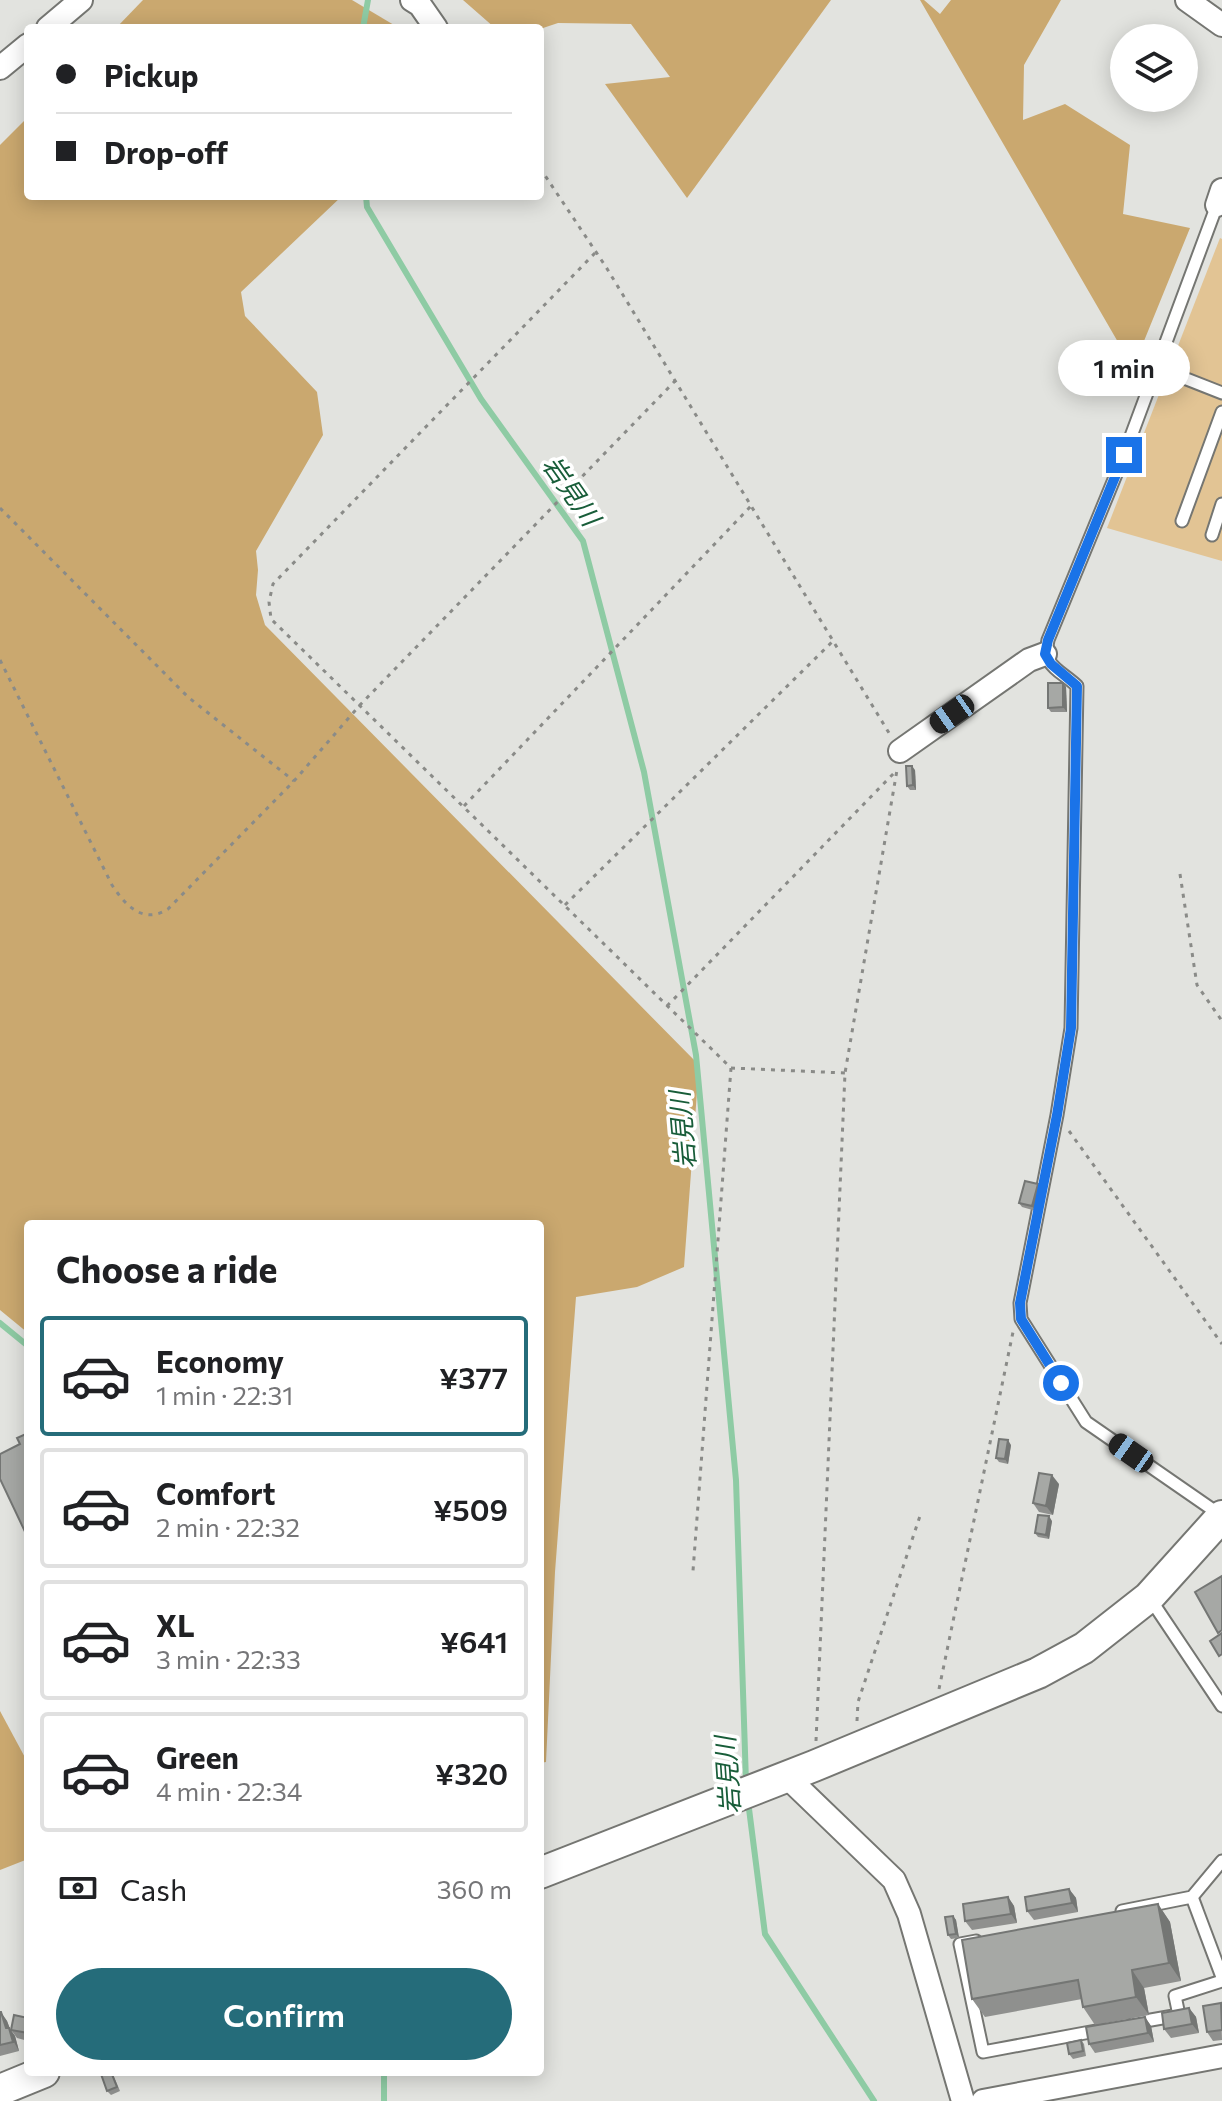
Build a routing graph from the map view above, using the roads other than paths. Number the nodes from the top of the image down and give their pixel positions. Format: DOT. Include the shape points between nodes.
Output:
graph roads {
  1 [pos="81,0"];
  2 [pos="412,0"];
  3 [pos="1187,0"];
  4 [pos="53,24"];
  5 [pos="433,24"];
  6 [pos="1222,25"];
  7 [pos="24,48"];
  8 [pos="0,68"];
  9 [pos="1219,197"];
  10 [pos="1156,367"];
  11 [pos="1222,393"];
  12 [pos="1222,412"];
  13 [pos="1222,504"];
  14 [pos="1182,521"];
  15 [pos="1212,535"];
  16 [pos="1045,654"];
  17 [pos="898,760"];
  18 [pos="1222,1516"];
  19 [pos="1149,1597"];
  20 [pos="1222,1706"];
  21 [pos="800,1771"];
  22 [pos="1222,1861"];
  23 [pos="544,1871"];
  24 [pos="1192,1897"];
  25 [pos="1116,1912"];
  26 [pos="991,1938"];
  27 [pos="1222,1979"];
  28 [pos="1222,2056"];
  29 [pos="34,2076"];
  30 [pos="0,2090"];
  31 [pos="963,2101"];
  32 [pos="983,2101"];
  1 -- 4 [label="street"];
  2 -- 5 [label="street"];
  3 -- 6 [label="street"];
  7 -- 8 [label="street"];
  9 -- 10 [label="lane"];
  10 -- 11 [label="lane"];
  10 -- 16 [label="lane"];
  12 -- 14 [label="lane"];
  13 -- 15 [label="lane"];
  16 -- 17 [label="street" via="1029,660"];
  16 -- 18 [label="lane" via="1077,686 1071,1028 1021,1319 1086,1422"];
  18 -- 19 [label="street"];
  19 -- 20 [label="lane"];
  19 -- 21 [label="street" via="1084,1648 1038,1673"];
  21 -- 23 [label="street"];
  21 -- 31 [label="street" via="894,1880 909,1914"];
  22 -- 24 [label="lane"];
  24 -- 25 [label="lane"];
  24 -- 27 [label="lane"];
  26 -- 27 [label="lane" via="960,1944 983,2052 1179,2015 1175,1996"];
  28 -- 32 [label="street"];
  29 -- 30 [label="street"];
}
